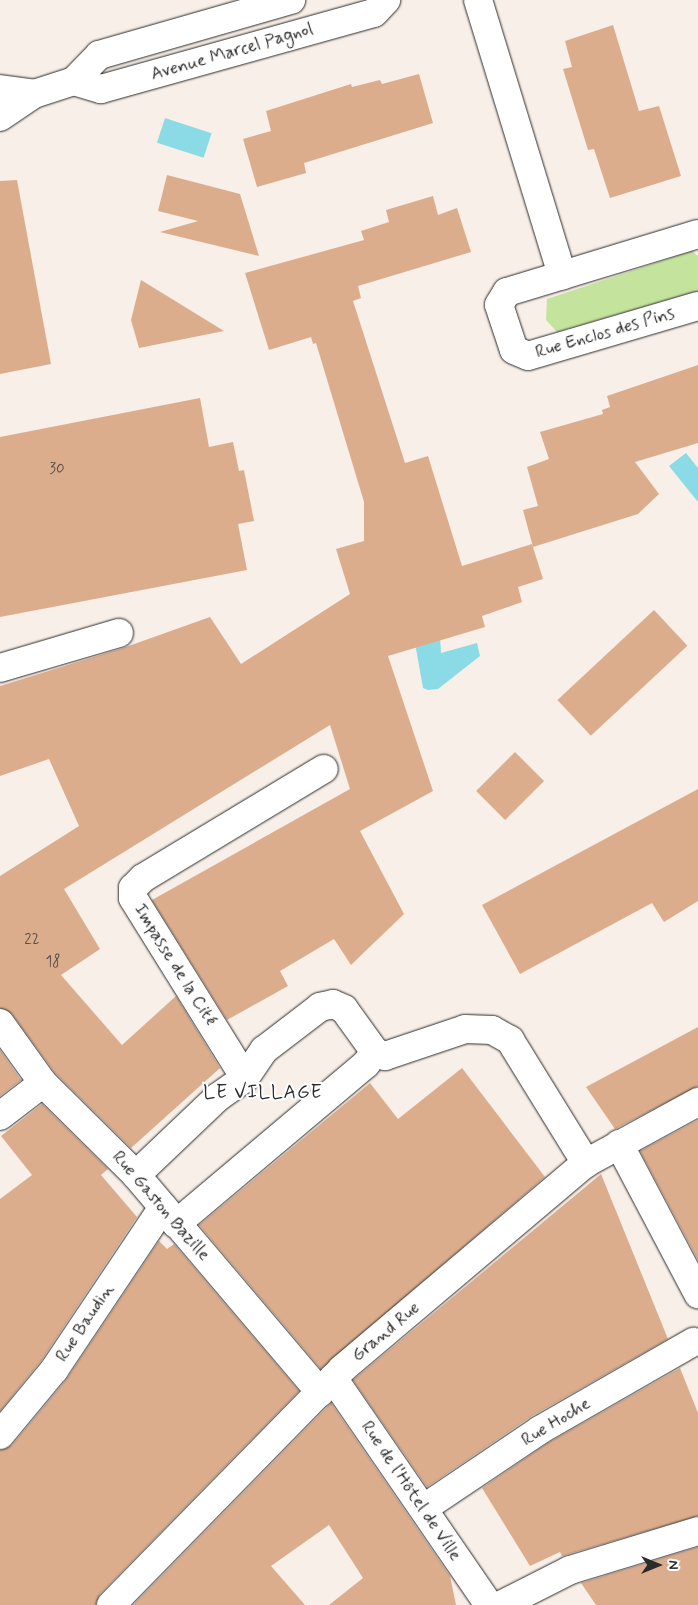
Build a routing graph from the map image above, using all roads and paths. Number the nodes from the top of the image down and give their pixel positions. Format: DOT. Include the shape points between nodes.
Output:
graph roads {
  1 [pos="291,0"];
  2 [pos="386,0"];
  3 [pos="478,0"];
  4 [pos="74,81"];
  5 [pos="0,89"];
  6 [pos="34,94"];
  7 [pos="0,117"];
  8 [pos="698,234"];
  9 [pos="562,275"];
  10 [pos="698,306"];
  11 [pos="119,633"];
  12 [pos="0,668"];
  13 [pos="324,769"];
  14 [pos="0,1023"];
  15 [pos="375,1052"];
  16 [pos="245,1078"];
  17 [pos="43,1083"];
  18 [pos="698,1102"];
  19 [pos="0,1116"];
  20 [pos="619,1144"];
  21 [pos="586,1163"];
  22 [pos="136,1175"];
  23 [pos="170,1215"];
  24 [pos="698,1294"];
  25 [pos="696,1343"];
  26 [pos="326,1385"];
  27 [pos="0,1435"];
  28 [pos="424,1508"];
  29 [pos="698,1532"];
  30 [pos="111,1605"];
  31 [pos="489,1605"];
  32 [pos="501,1605"];
  1 -- 4 [label="street, Avenue Marcel Pagnol" via="99,55"];
  2 -- 4 [label="street, Avenue Marcel Pagnol" via="374,13 101,89"];
  3 -- 9 [label="street"];
  4 -- 6 [label="street, Avenue Marcel Pagnol"];
  5 -- 6 [label="street, Avenue Marcel Pagnol"];
  6 -- 7 [label="street, Avenue Marcel Pagnol"];
  8 -- 9 [label="street, Rue Enclos des Pins"];
  9 -- 10 [label="street, Rue Enclos des Pins" via="507,292 500,305 514,350 528,356"];
  11 -- 12 [label="street"];
  13 -- 16 [label="street, Impasse de la Cité" via="143,878 134,888 134,898"];
  14 -- 17 [label="street, Rue Gaston Bazille"];
  15 -- 16 [label="street" via="344,1010 333,1004 324,1005 264,1050"];
  15 -- 21 [label="street" via="395,1055 465,1028 497,1032 510,1040"];
  15 -- 23 [label="street, Rue Baudin" via="366,1064"];
  16 -- 22 [label="street" via="218,1097"];
  17 -- 19 [label="street"];
  17 -- 22 [label="street, Rue Gaston Bazille"];
  18 -- 20 [label="street, Grand Rue"];
  20 -- 21 [label="street, Grand Rue"];
  20 -- 24 [label="street"];
  21 -- 26 [label="street, Grand Rue"];
  22 -- 23 [label="street, Rue Gaston Bazille"];
  23 -- 26 [label="street, Rue Gaston Bazille"];
  23 -- 27 [label="street, Rue Baudin" via="54,1370"];
  25 -- 28 [label="street, Rue Hoche" via="540,1430"];
  26 -- 28 [label="street, Rue de l'Hôtel de Ville"];
  26 -- 30 [label="street, Grand Rue"];
  28 -- 31 [label="street, Rue de l'Hôtel de Ville"];
  29 -- 32 [label="street" via="570,1570"];
}
